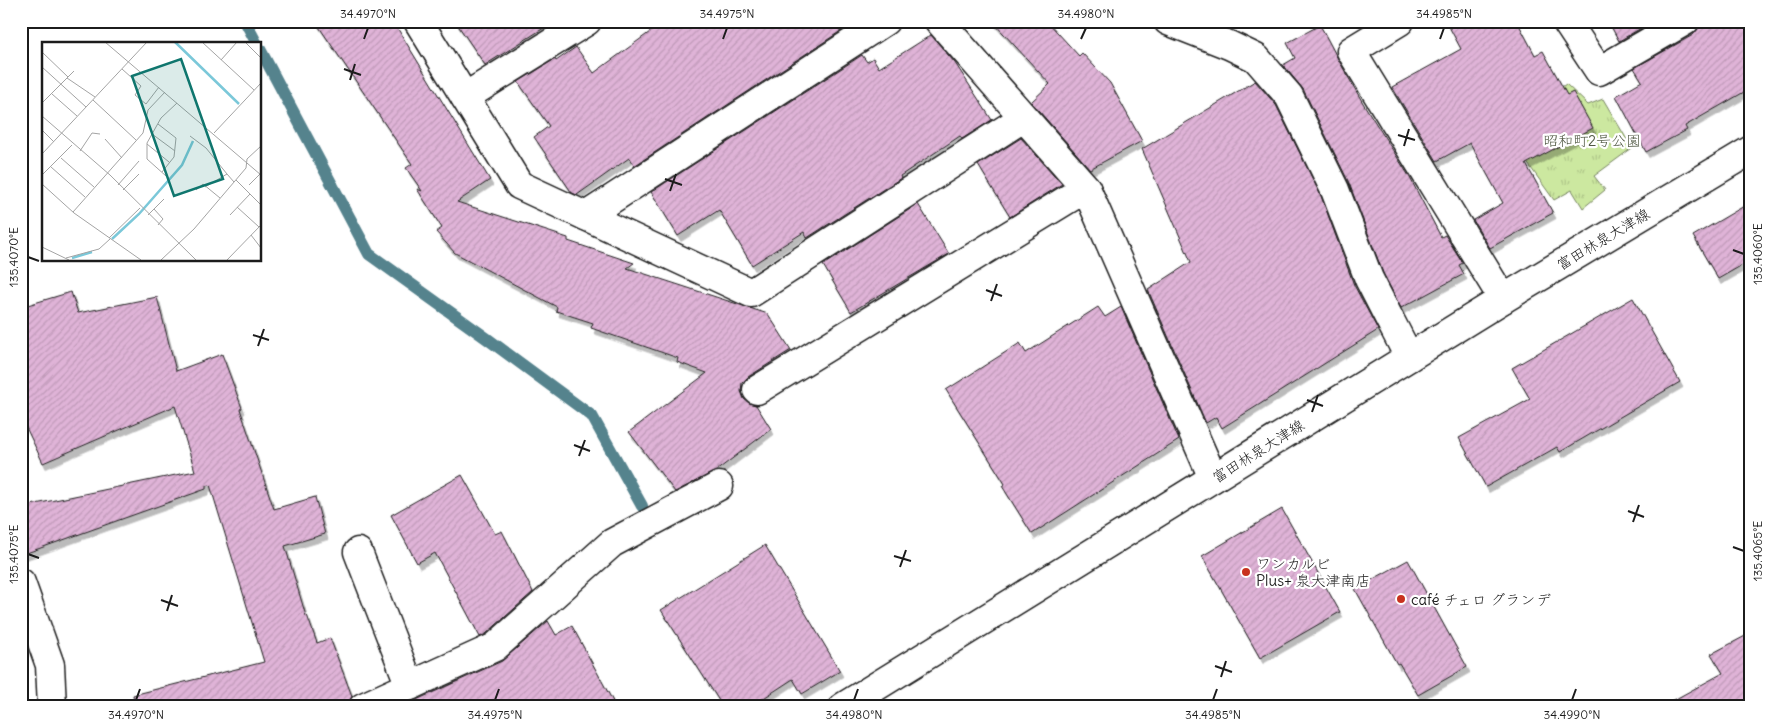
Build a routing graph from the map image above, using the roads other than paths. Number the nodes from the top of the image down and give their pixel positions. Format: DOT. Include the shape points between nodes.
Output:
graph roads {
  1 [pos="418,21"];
  2 [pos="587,21"];
  3 [pos="885,21"];
  4 [pos="940,21"];
  5 [pos="1168,21"];
  6 [pos="1400,21"];
  7 [pos="1566,21"];
  8 [pos="1685,21"];
  9 [pos="465,97"];
  10 [pos="1024,118"];
  11 [pos="1751,150"];
  12 [pos="1086,188"];
  13 [pos="586,216"];
  14 [pos="1503,299"];
  15 [pos="1409,357"];
  16 [pos="757,390"];
  17 [pos="1213,478"];
  18 [pos="719,486"];
  19 [pos="358,552"];
  20 [pos="21,583"];
  21 [pos="410,686"];
  22 [pos="52,707"];
  23 [pos="363,707"];
  24 [pos="843,707"];
  1 -- 9 [label="street"];
  2 -- 9 [label="street"];
  3 -- 13 [label="street"];
  4 -- 10 [label="street"];
  5 -- 15 [label="street" via="1256,58 1289,96 1336,190 1369,279"];
  6 -- 14 [label="street" via="1351,51"];
  7 -- 8 [label="street" via="1599,71"];
  9 -- 13 [label="street" via="519,186"];
  10 -- 12 [label="street"];
  10 -- 13 [label="street" via="751,293"];
  11 -- 14 [label="street, 富田林泉大津線"];
  12 -- 16 [label="street"];
  12 -- 17 [label="street"];
  14 -- 15 [label="street, 富田林泉大津線"];
  15 -- 17 [label="street, 富田林泉大津線"];
  17 -- 24 [label="street, 富田林泉大津線"];
  18 -- 21 [label="street" via="612,543 495,647"];
  19 -- 21 [label="street"];
  20 -- 22 [label="street" via="50,665"];
  21 -- 23 [label="street"];
}
